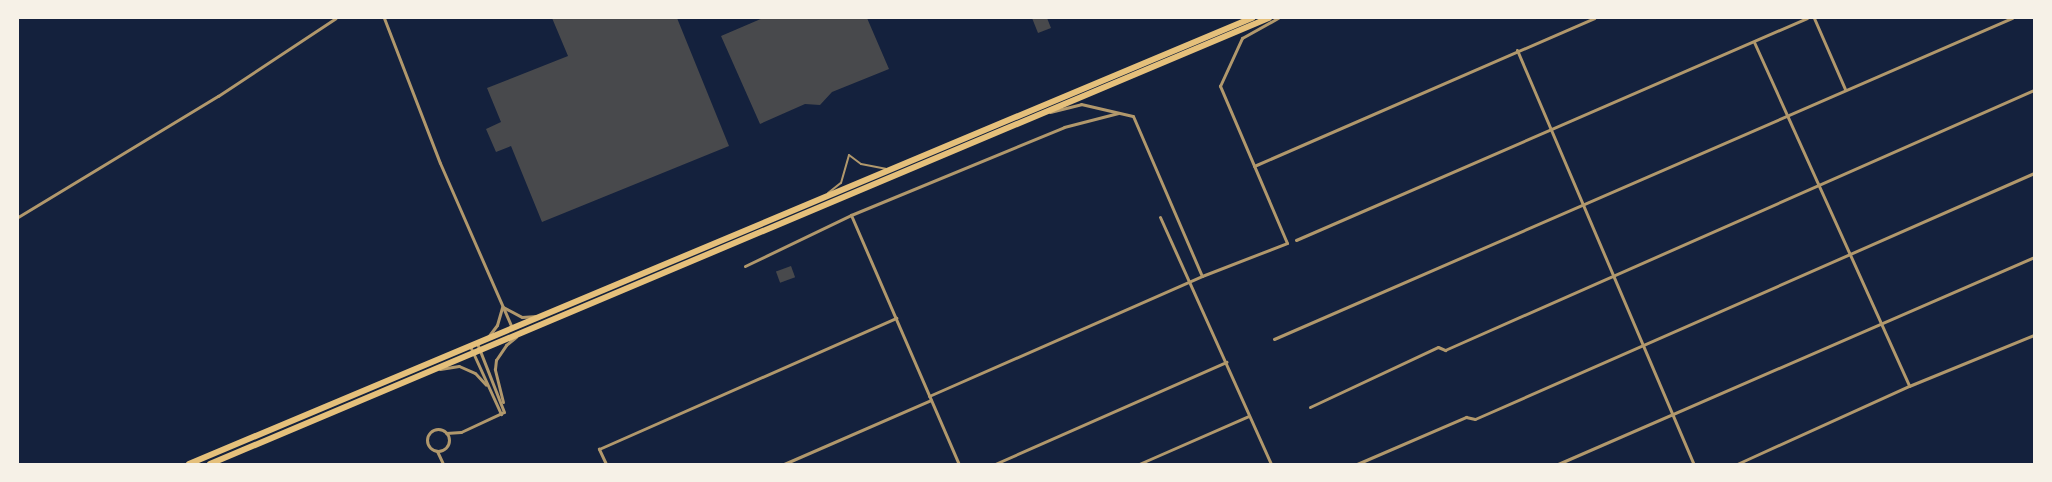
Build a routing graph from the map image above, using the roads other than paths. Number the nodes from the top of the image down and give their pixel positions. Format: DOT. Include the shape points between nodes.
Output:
graph roads {
  1 [pos="336,18"];
  2 [pos="384,18"];
  3 [pos="1252,18"];
  4 [pos="1269,18"];
  5 [pos="1278,18"];
  6 [pos="1594,18"];
  7 [pos="1808,18"];
  8 [pos="1814,18"];
  9 [pos="2012,18"];
  10 [pos="1754,42"];
  11 [pos="1517,50"];
  12 [pos="1845,89"];
  13 [pos="2034,90"];
  14 [pos="1119,113"];
  15 [pos="1041,114"];
  16 [pos="1787,115"];
  17 [pos="1552,130"];
  18 [pos="1254,166"];
  19 [pos="891,170"];
  20 [pos="2034,173"];
  21 [pos="1817,186"];
  22 [pos="814,202"];
  23 [pos="1583,203"];
  24 [pos="851,215"];
  25 [pos="18,217"];
  26 [pos="1160,217"];
  27 [pos="1296,240"];
  28 [pos="1848,256"];
  29 [pos="2034,256"];
  30 [pos="745,266"];
  31 [pos="1614,275"];
  32 [pos="1202,276"];
  33 [pos="1191,282"];
  34 [pos="502,307"];
  35 [pos="537,316"];
  36 [pos="896,318"];
  37 [pos="1880,324"];
  38 [pos="512,327"];
  39 [pos="523,332"];
  40 [pos="2034,335"];
  41 [pos="515,336"];
  42 [pos="487,338"];
  43 [pos="1274,339"];
  44 [pos="477,342"];
  45 [pos="470,345"];
  46 [pos="1643,345"];
  47 [pos="478,352"];
  48 [pos="1226,362"];
  49 [pos="434,370"];
  50 [pos="1909,386"];
  51 [pos="488,388"];
  52 [pos="930,398"];
  53 [pos="504,405"];
  54 [pos="1310,407"];
  55 [pos="501,414"];
  56 [pos="1673,415"];
  57 [pos="1250,416"];
  58 [pos="446,433"];
  59 [pos="437,451"];
  60 [pos="189,464"];
  61 [pos="210,464"];
  62 [pos="443,464"];
  63 [pos="606,464"];
  64 [pos="784,464"];
  65 [pos="959,464"];
  66 [pos="996,464"];
  67 [pos="1139,464"];
  68 [pos="1271,464"];
  69 [pos="1357,464"];
  70 [pos="1558,464"];
  71 [pos="1694,464"];
  72 [pos="1737,464"];
  1 -- 25 [label="street" via="201,106"];
  2 -- 34 [label="street" via="405,78"];
  3 -- 19 [label="highway"];
  4 -- 15 [label="highway"];
  5 -- 18 [label="street" via="1242,38 1220,86"];
  6 -- 11 [label="street"];
  7 -- 10 [label="street"];
  8 -- 12 [label="street"];
  9 -- 12 [label="street"];
  10 -- 16 [label="street"];
  10 -- 17 [label="street"];
  11 -- 17 [label="street"];
  11 -- 18 [label="street"];
  12 -- 16 [label="street"];
  13 -- 21 [label="street"];
  14 -- 15 [label="street" via="1081,104"];
  14 -- 24 [label="street" via="1064,127"];
  14 -- 32 [label="street" via="1133,116"];
  15 -- 39 [label="highway"];
  16 -- 21 [label="street"];
  16 -- 23 [label="street"];
  17 -- 23 [label="street"];
  17 -- 27 [label="street"];
  18 -- 32 [label="street" via="1287,243"];
  19 -- 22 [label="highway"];
  19 -- 22 [label="lane" via="873,169 848,154 841,183"];
  20 -- 28 [label="street"];
  21 -- 28 [label="street"];
  21 -- 31 [label="street"];
  22 -- 35 [label="highway"];
  23 -- 31 [label="street"];
  23 -- 43 [label="street"];
  24 -- 30 [label="street"];
  24 -- 36 [label="street"];
  26 -- 33 [label="street"];
  28 -- 37 [label="street"];
  28 -- 46 [label="street"];
  29 -- 37 [label="street"];
  31 -- 46 [label="street"];
  31 -- 54 [label="street" via="1445,350 1438,347"];
  32 -- 33 [label="street"];
  33 -- 48 [label="street"];
  33 -- 52 [label="street" via="1090,323"];
  34 -- 35 [label="street" via="522,316"];
  34 -- 38 [label="street"];
  34 -- 42 [label="street" via="497,325"];
  35 -- 38 [label="highway"];
  36 -- 52 [label="street"];
  36 -- 63 [label="street" via="599,450"];
  37 -- 50 [label="street"];
  37 -- 56 [label="street"];
  38 -- 41 [label="street"];
  38 -- 42 [label="highway"];
  39 -- 41 [label="highway"];
  39 -- 53 [label="street" via="506,345 496,360 495,369"];
  40 -- 50 [label="street"];
  41 -- 47 [label="highway"];
  42 -- 44 [label="highway"];
  44 -- 45 [label="highway"];
  44 -- 47 [label="street"];
  45 -- 47 [label="street"];
  45 -- 60 [label="highway"];
  46 -- 56 [label="street"];
  46 -- 69 [label="street" via="1474,419 1466,417"];
  47 -- 49 [label="highway"];
  47 -- 51 [label="street"];
  47 -- 53 [label="street"];
  48 -- 57 [label="street"];
  48 -- 66 [label="street"];
  49 -- 51 [label="street" via="459,366 475,373"];
  49 -- 61 [label="highway"];
  50 -- 72 [label="street"];
  51 -- 55 [label="street"];
  52 -- 64 [label="street"];
  52 -- 65 [label="street"];
  53 -- 55 [label="street"];
  55 -- 58 [label="street" via="461,432"];
  56 -- 70 [label="street"];
  56 -- 71 [label="street"];
  57 -- 67 [label="street"];
  57 -- 68 [label="street"];
  58 -- 59 [label="street" via="447,446"];
  58 -- 59 [label="street" via="437,429 428,434 428,445"];
  59 -- 62 [label="street"];
}
